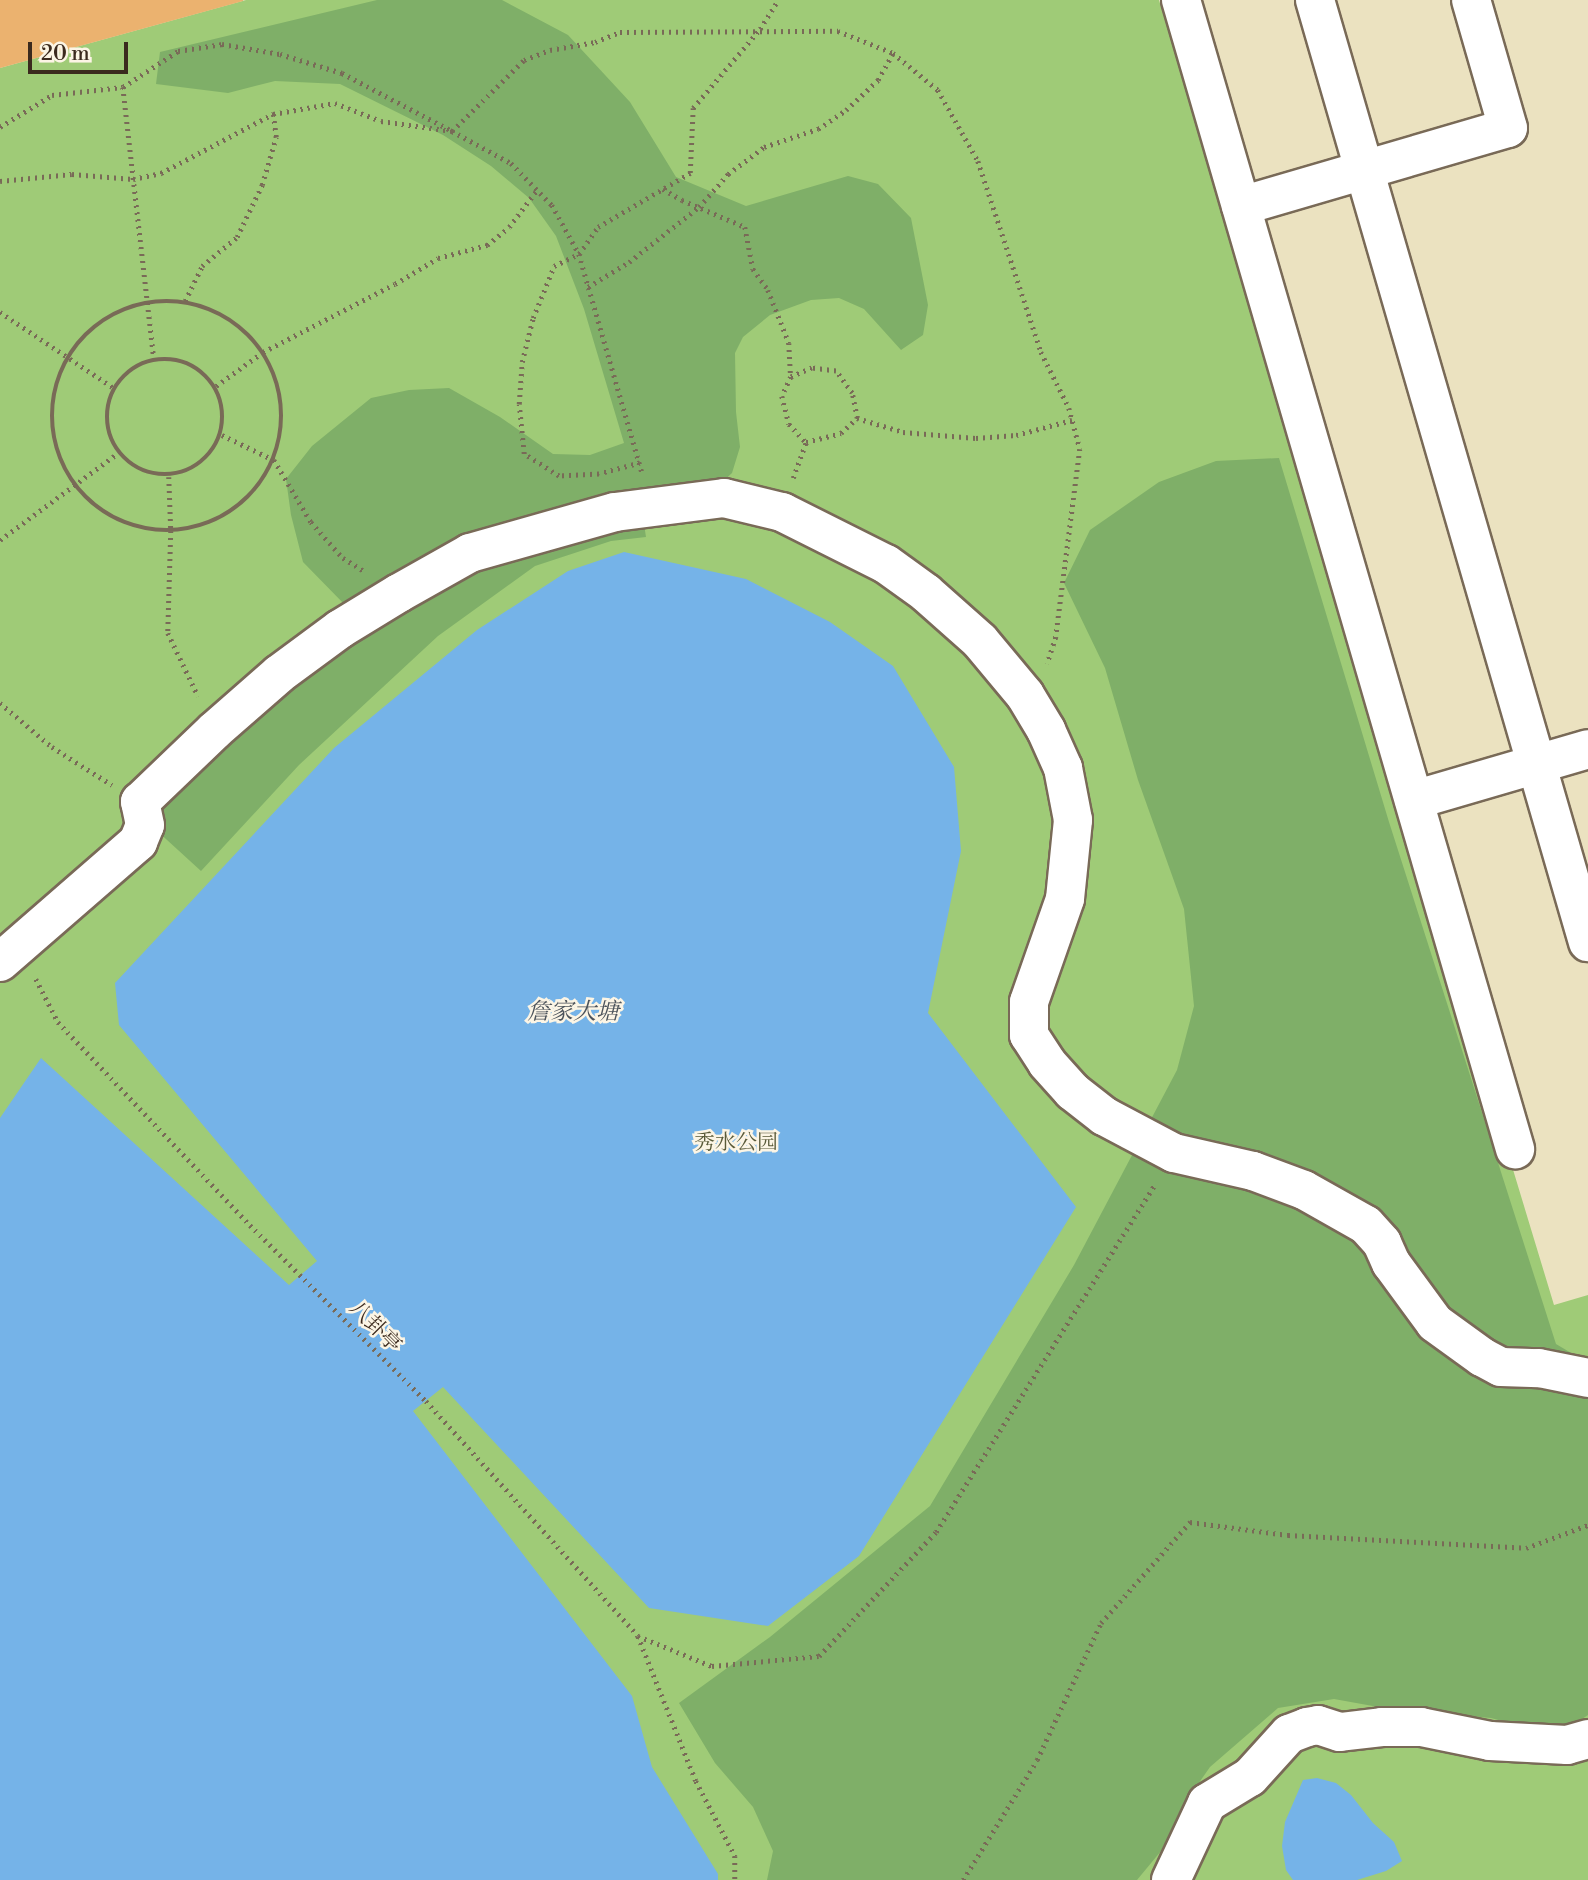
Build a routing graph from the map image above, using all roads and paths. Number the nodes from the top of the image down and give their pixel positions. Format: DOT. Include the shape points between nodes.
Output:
graph roads {
  1 [pos="778,0"];
  2 [pos="1181,0"];
  3 [pos="1315,0"];
  4 [pos="1471,0"];
  5 [pos="760,29"];
  6 [pos="893,53"];
  7 [pos="123,87"];
  8 [pos="273,114"];
  9 [pos="0,127"];
  10 [pos="452,131"];
  11 [pos="1364,170"];
  12 [pos="133,179"];
  13 [pos="0,181"];
  14 [pos="663,188"];
  15 [pos="537,190"];
  16 [pos="1241,206"];
  17 [pos="699,207"];
  18 [pos="579,254"];
  19 [pos="588,286"];
  20 [pos="185,301"];
  21 [pos="147,302"];
  22 [pos="0,312"];
  23 [pos="263,352"];
  24 [pos="67,357"];
  25 [pos="154,360"];
  26 [pos="791,377"];
  27 [pos="216,386"];
  28 [pos="114,387"];
  29 [pos="857,418"];
  30 [pos="1072,420"];
  31 [pos="222,435"];
  32 [pos="806,442"];
  33 [pos="118,453"];
  34 [pos="274,460"];
  35 [pos="640,463"];
  36 [pos="169,477"];
  37 [pos="74,485"];
  38 [pos="653,506"];
  39 [pos="782,512"];
  40 [pos="171,531"];
  41 [pos="0,540"];
  42 [pos="399,593"];
  43 [pos="0,703"];
  44 [pos="1032,707"];
  45 [pos="214,731"];
  46 [pos="1588,749"];
  47 [pos="1536,764"];
  48 [pos="1414,800"];
  49 [pos="140,802"];
  50 [pos="1588,942"];
  51 [pos="10,954"];
  52 [pos="1515,1149"];
  53 [pos="1174,1153"];
  54 [pos="1588,1378"];
  55 [pos="1588,1525"];
  56 [pos="638,1636"];
  57 [pos="1588,1739"];
  58 [pos="735,1880"];
  59 [pos="962,1880"];
  60 [pos="1171,1880"];
  1 -- 5 [label="path"];
  2 -- 16 [label="lane"];
  3 -- 11 [label="lane"];
  4 -- 11 [label="lane" via="1508,128"];
  5 -- 6 [label="path" via="838,31"];
  5 -- 10 [label="path" via="620,32 550,50 524,60"];
  5 -- 14 [label="path" via="693,107 690,173"];
  6 -- 17 [label="path" via="878,80 846,110 818,129 764,147 728,174"];
  6 -- 30 [label="path" via="938,90 978,161 1041,352"];
  7 -- 9 [label="path" via="52,95"];
  7 -- 10 [label="path" via="178,51 222,44 280,54 342,73"];
  7 -- 12 [label="path"];
  8 -- 10 [label="path" via="335,103 381,121"];
  8 -- 12 [label="path" via="161,173"];
  8 -- 20 [label="path" via="276,137 257,195 237,237 202,266"];
  10 -- 15 [label="path" via="510,163"];
  11 -- 16 [label="lane"];
  11 -- 47 [label="lane"];
  12 -- 13 [label="path" via="72,174"];
  12 -- 21 [label="path"];
  14 -- 17 [label="path"];
  14 -- 18 [label="path" via="598,228"];
  15 -- 18 [label="path" via="552,205"];
  15 -- 23 [label="path" via="509,227 487,245 438,258"];
  16 -- 48 [label="lane"];
  17 -- 19 [label="path" via="629,262"];
  17 -- 26 [label="path" via="745,227 753,269 768,289 789,343"];
  18 -- 19 [label="path"];
  18 -- 35 [label="path" via="554,266 533,318 522,362 519,404 524,454 559,476 599,474"];
  19 -- 35 [label="path"];
  20 -- 21 [label="path"];
  20 -- 23 [label="path" via="218,312 247,332"];
  21 -- 24 [label="path" via="117,311 89,330"];
  21 -- 25 [label="path"];
  22 -- 24 [label="path"];
  23 -- 27 [label="path"];
  23 -- 34 [label="path" via="280,392 282,426"];
  24 -- 28 [label="path"];
  24 -- 37 [label="path" via="54,389 51,423 59,457"];
  25 -- 27 [label="path" via="176,358 199,368"];
  25 -- 28 [label="path" via="130,369"];
  26 -- 29 [label="path" via="812,368 836,371 852,393"];
  26 -- 32 [label="path" via="782,396 784,414"];
  27 -- 31 [label="path" via="224,410"];
  28 -- 33 [label="path" via="107,410 109,434"];
  29 -- 30 [label="path" via="903,432 976,438 1016,435"];
  29 -- 32 [label="path" via="841,433"];
  30 -- 44 [label="path" via="1080,449 1056,638"];
  31 -- 34 [label="path"];
  31 -- 36 [label="path" via="209,457 189,471"];
  32 -- 39 [label="path"];
  33 -- 36 [label="path" via="133,466"];
  33 -- 37 [label="path"];
  34 -- 40 [label="path" via="257,490 231,513 200,527"];
  34 -- 42 [label="path" via="311,522 343,558"];
  35 -- 38 [label="path"];
  36 -- 40 [label="path"];
  37 -- 40 [label="path" via="101,511 132,527"];
  37 -- 41 [label="path"];
  38 -- 39 [label="lane" via="724,498"];
  38 -- 42 [label="lane" via="615,512 470,553"];
  39 -- 44 [label="lane" via="886,564 926,593 980,641"];
  40 -- 45 [label="path" via="168,633"];
  42 -- 45 [label="lane" via="279,674"];
  43 -- 49 [label="path" via="52,747"];
  44 -- 53 [label="lane" via="1063,768 1073,820 1065,899 1029,1002 1029,1035 1073,1091 1104,1116"];
  45 -- 49 [label="lane"];
  46 -- 47 [label="lane"];
  47 -- 48 [label="lane"];
  47 -- 50 [label="lane"];
  48 -- 52 [label="lane"];
  49 -- 51 [label="lane" via="145,825 138,842"];
  51 -- 56 [label="path, 八卦亭" via="58,1022 426,1401"];
  53 -- 54 [label="lane" via="1253,1171 1304,1190 1366,1225 1435,1324 1482,1357 1501,1367 1539,1368"];
  53 -- 56 [label="path" via="936,1532 820,1656 712,1666"];
  55 -- 59 [label="path" via="1526,1548 1288,1535 1190,1522 1101,1623 1037,1760"];
  56 -- 58 [label="path" via="696,1781 734,1856"];
  57 -- 60 [label="lane" via="1567,1745 1490,1741 1421,1727 1340,1732 1318,1725 1307,1727 1289,1734 1250,1777 1207,1803"];
}
